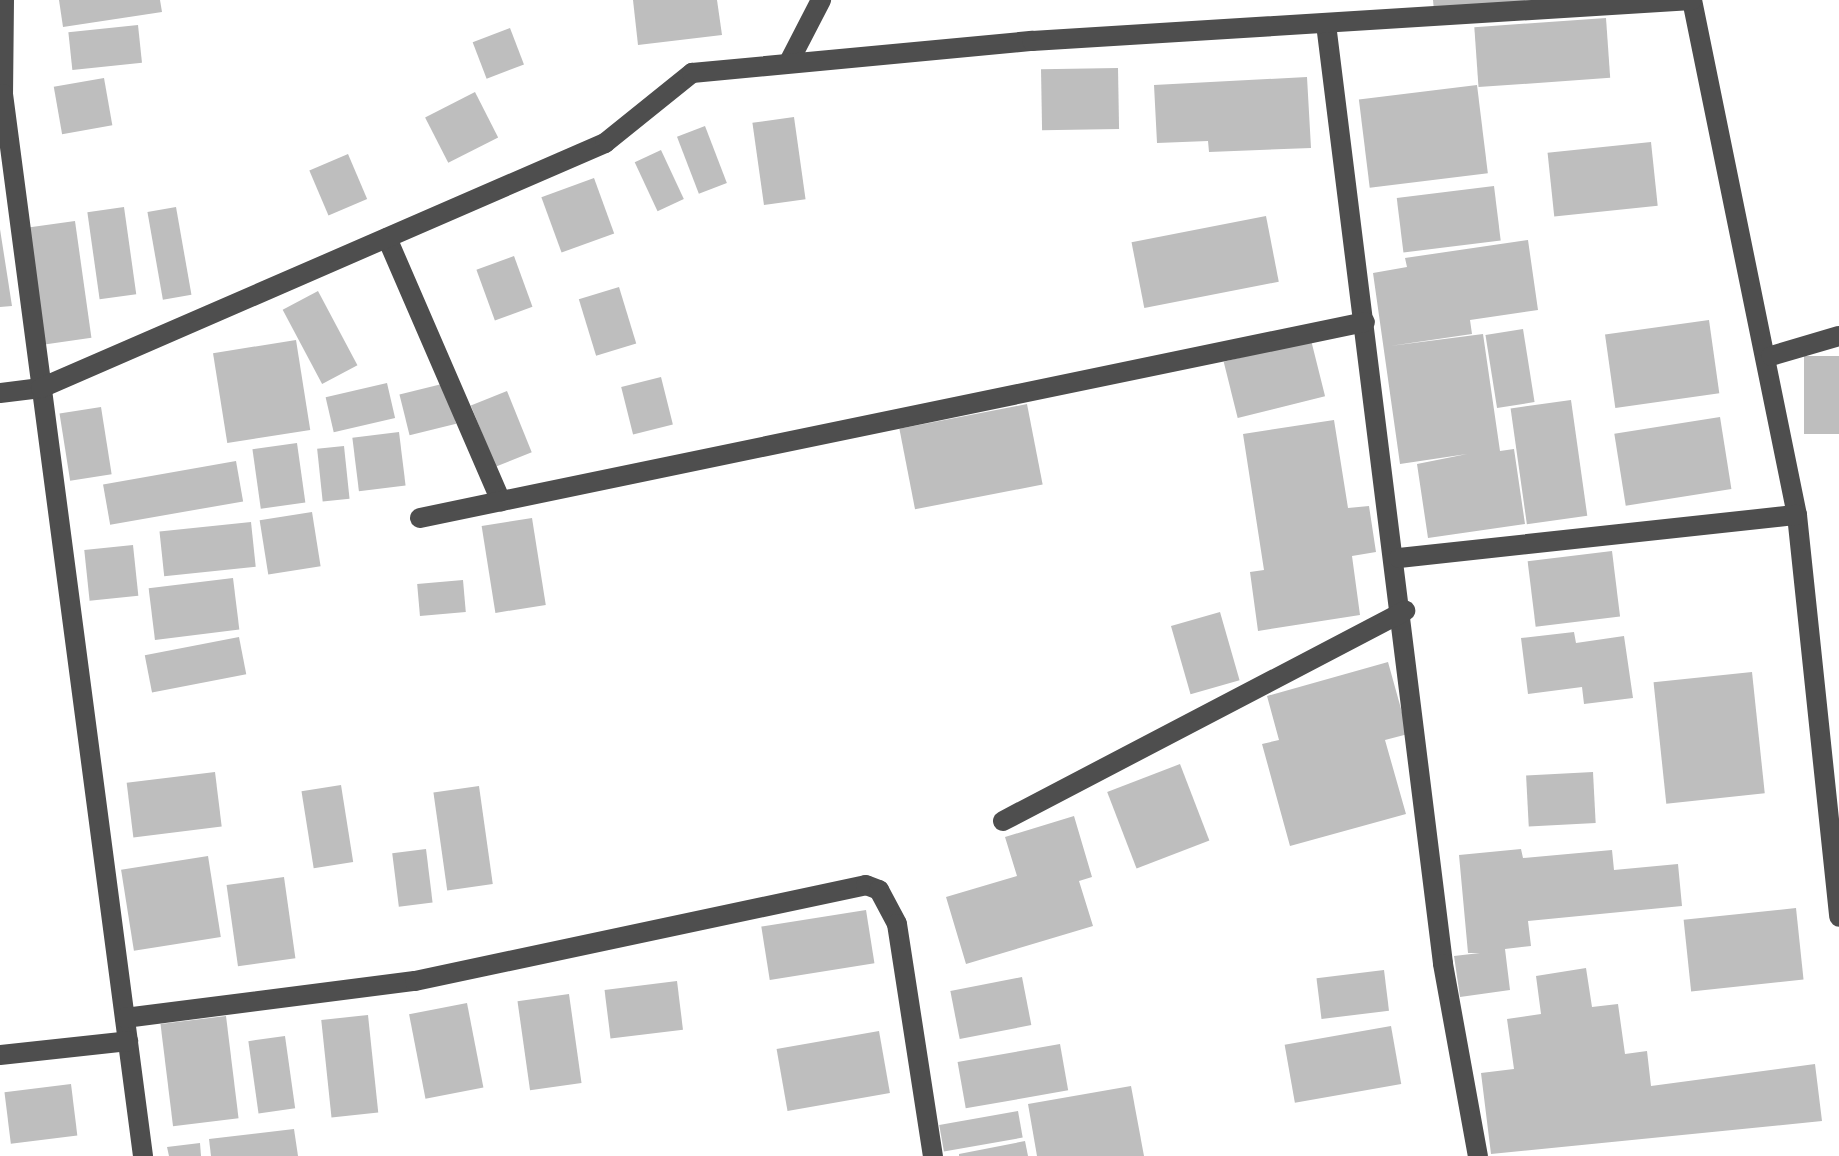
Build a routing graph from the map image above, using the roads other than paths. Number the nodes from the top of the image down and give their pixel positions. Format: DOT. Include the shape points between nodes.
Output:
graph roads {
  1 [pos="4,0"];
  2 [pos="821,0"];
  3 [pos="1692,0"];
  4 [pos="1326,24"];
  5 [pos="788,62"];
  6 [pos="387,238"];
  7 [pos="1366,322"];
  8 [pos="1839,336"];
  9 [pos="1771,356"];
  10 [pos="42,388"];
  11 [pos="0,393"];
  12 [pos="501,501"];
  13 [pos="1797,514"];
  14 [pos="420,518"];
  15 [pos="1399,558"];
  16 [pos="1405,611"];
  17 [pos="1003,822"];
  18 [pos="1839,917"];
  19 [pos="125,1018"];
  20 [pos="128,1041"];
  21 [pos="0,1055"];
  22 [pos="143,1156"];
  23 [pos="933,1156"];
  24 [pos="1478,1156"];
  1 -- 10 [label="street" via="3,94"];
  2 -- 5 [label="street"];
  3 -- 4 [label="street"];
  3 -- 9 [label="street" via="1741,264"];
  4 -- 5 [label="street"];
  4 -- 7 [label="street"];
  5 -- 6 [label="street" via="676,80 605,143"];
  6 -- 10 [label="street"];
  6 -- 12 [label="street"];
  7 -- 12 [label="street"];
  7 -- 15 [label="street"];
  8 -- 9 [label="street"];
  9 -- 13 [label="street"];
  10 -- 11 [label="street"];
  10 -- 19 [label="street"];
  12 -- 14 [label="street"];
  13 -- 15 [label="street"];
  13 -- 18 [label="street"];
  15 -- 16 [label="street"];
  16 -- 17 [label="street"];
  16 -- 24 [label="street" via="1442,964"];
  19 -- 20 [label="street"];
  19 -- 23 [label="street" via="414,981 866,885 880,890 897,924"];
  20 -- 21 [label="street"];
  20 -- 22 [label="street"];
}
